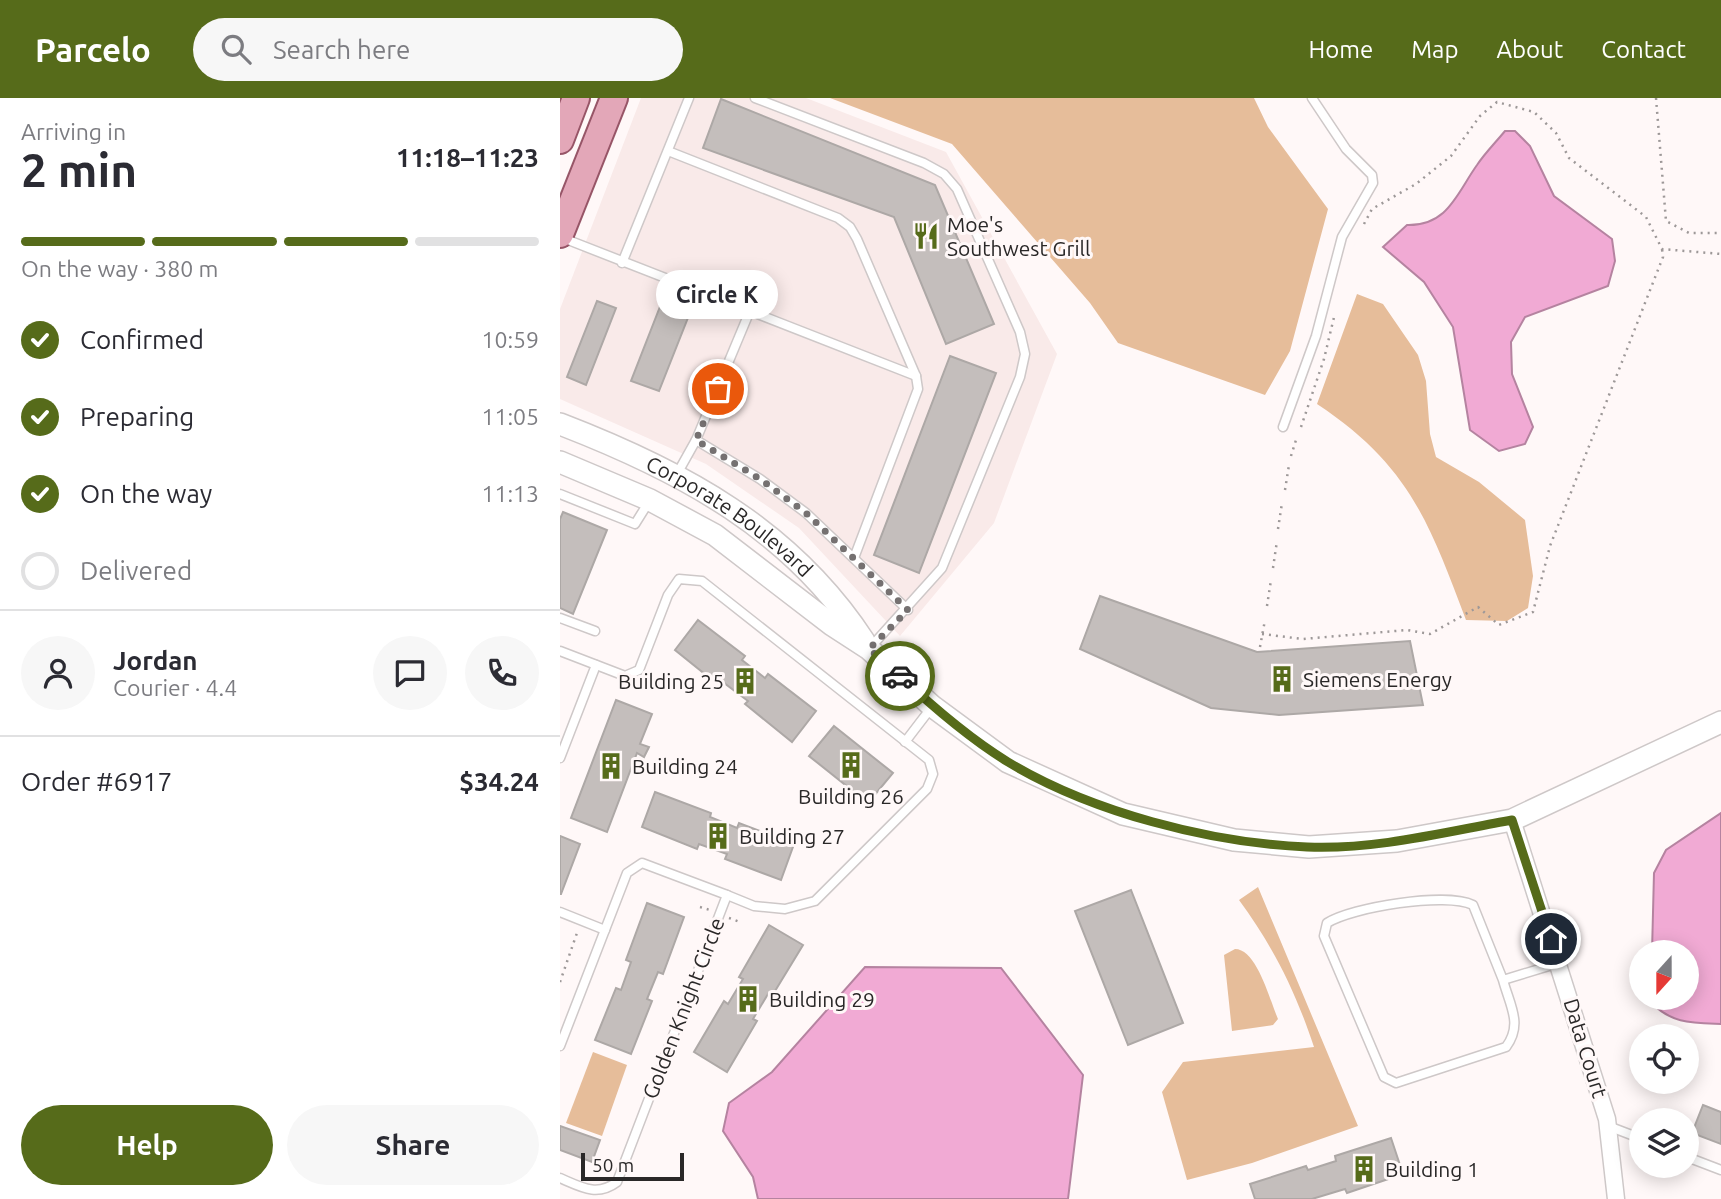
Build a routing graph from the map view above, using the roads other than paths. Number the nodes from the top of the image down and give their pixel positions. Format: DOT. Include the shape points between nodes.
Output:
graph roads {
  1 [pos="576,98"];
  2 [pos="614,98"];
  3 [pos="689,98"];
  4 [pos="755,98"];
  5 [pos="1312,98"];
  6 [pos="560,140"];
  7 [pos="668,151"];
  8 [pos="560,236"];
  9 [pos="622,263"];
  10 [pos="749,313"];
  11 [pos="916,376"];
  12 [pos="560,424"];
  13 [pos="1283,427"];
  14 [pos="696,440"];
  15 [pos="560,462"];
  16 [pos="677,474"];
  17 [pos="560,494"];
  18 [pos="650,500"];
  19 [pos="854,558"];
  20 [pos="908,610"];
  21 [pos="560,618"];
  22 [pos="594,631"];
  23 [pos="869,649"];
  24 [pos="560,651"];
  25 [pos="596,665"];
  26 [pos="932,706"];
  27 [pos="1721,722"];
  28 [pos="905,742"];
  29 [pos="560,758"];
  30 [pos="1512,820"];
  31 [pos="727,895"];
  32 [pos="560,912"];
  33 [pos="605,930"];
  34 [pos="1559,963"];
  35 [pos="1503,980"];
  36 [pos="560,1046"];
  37 [pos="1608,1126"];
  38 [pos="1629,1134"];
  39 [pos="1699,1162"];
  40 [pos="1721,1170"];
  41 [pos="560,1178"];
  42 [pos="1616,1199"];
  1 -- 6 [label="main road"];
  2 -- 8 [label="main road"];
  3 -- 7 [label="lane"];
  4 -- 20 [label="lane" via="944,174 957,189 1020,332 1025,354 1009,403 942,568"];
  5 -- 13 [label="lane" via="1346,149 1372,175 1373,183 1342,237 1316,335"];
  7 -- 9 [label="lane"];
  7 -- 11 [label="lane" via="850,226"];
  8 -- 9 [label="lane"];
  9 -- 10 [label="lane"];
  10 -- 11 [label="lane"];
  10 -- 14 [label="lane"];
  11 -- 19 [label="lane" via="914,404"];
  12 -- 16 [label="street, Corporate Boulevard"];
  14 -- 16 [label="lane"];
  14 -- 19 [label="lane" via="806,513"];
  15 -- 18 [label="street, Corporate Boulevard"];
  16 -- 23 [label="street, Corporate Boulevard" via="786,551 843,609"];
  17 -- 18 [label="lane" via="635,524"];
  18 -- 23 [label="street, Corporate Boulevard" via="715,535"];
  19 -- 20 [label="lane"];
  20 -- 23 [label="lane"];
  21 -- 22 [label="lane"];
  23 -- 26 [label="street, Corporate Boulevard"];
  24 -- 25 [label="lane"];
  25 -- 28 [label="lane" via="625,676 639,670 668,595 679,579 702,582"];
  25 -- 29 [label="lane"];
  26 -- 28 [label="lane"];
  26 -- 30 [label="street, Corporate Boulevard" via="1008,762 1037,777 1123,814 1234,840 1309,847 1396,841"];
  27 -- 30 [label="street, Corporate Boulevard"];
  28 -- 31 [label="lane" via="929,760 933,774 927,789 815,901 785,909 754,906"];
  30 -- 34 [label="street, Data Court"];
  31 -- 33 [label="lane, Golden Knight Circle" via="642,863 626,873"];
  31 -- 41 [label="lane, Golden Knight Circle" via="617,1182 592,1191"];
  32 -- 33 [label="lane"];
  33 -- 36 [label="lane, Golden Knight Circle"];
  34 -- 35 [label="lane"];
  34 -- 37 [label="street, Data Court"];
  35 -- 35 [label="lane" via="1473,905 1461,899 1340,915 1327,923 1324,936 1384,1077 1396,1083 1506,1047 1516,1034 1516,1025"];
  37 -- 38 [label="lane"];
  37 -- 42 [label="street, Data Court"];
  39 -- 40 [label="lane"];
}
